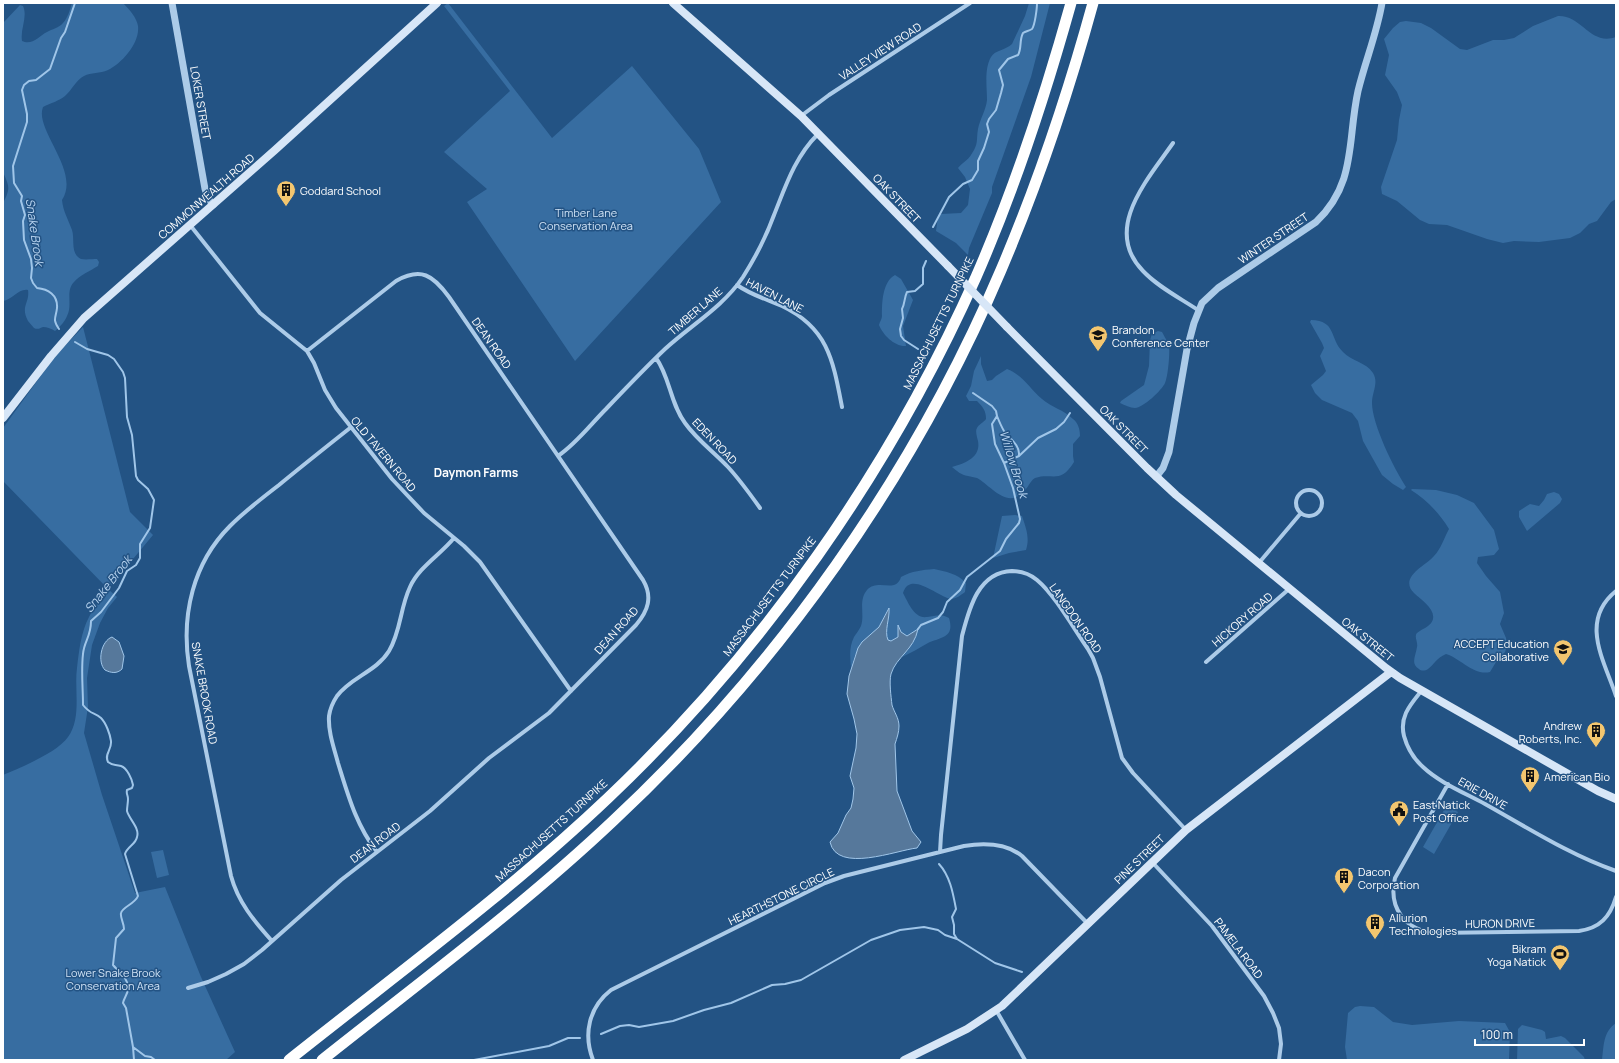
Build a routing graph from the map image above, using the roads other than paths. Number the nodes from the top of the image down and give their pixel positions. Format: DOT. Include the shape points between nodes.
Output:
graph roads {
  1 [pos="172,3"];
  2 [pos="437,3"];
  3 [pos="673,3"];
  4 [pos="970,3"];
  5 [pos="1071,3"];
  6 [pos="1093,3"];
  7 [pos="1382,3"];
  8 [pos="801,116"];
  9 [pos="818,134"];
  10 [pos="1173,143"];
  11 [pos="213,205"];
  12 [pos="190,225"];
  13 [pos="737,285"];
  14 [pos="1198,310"];
  15 [pos="307,351"];
  16 [pos="656,358"];
  17 [pos="842,407"];
  18 [pos="3,418"];
  19 [pos="350,428"];
  20 [pos="558,456"];
  21 [pos="1156,476"];
  22 [pos="760,508"];
  23 [pos="1301,513"];
  24 [pos="454,538"];
  25 [pos="1258,564"];
  26 [pos="1289,589"];
  27 [pos="1616,591"];
  28 [pos="1206,662"];
  29 [pos="1391,672"];
  30 [pos="1422,690"];
  31 [pos="571,691"];
  32 [pos="1616,696"];
  33 [pos="1448,784"];
  34 [pos="1616,799"];
  35 [pos="1186,830"];
  36 [pos="377,852"];
  37 [pos="940,852"];
  38 [pos="1152,862"];
  39 [pos="1616,871"];
  40 [pos="1616,897"];
  41 [pos="1088,924"];
  42 [pos="272,942"];
  43 [pos="188,988"];
  44 [pos="996,1010"];
  45 [pos="289,1060"];
  46 [pos="322,1060"];
  47 [pos="593,1060"];
  48 [pos="904,1060"];
  49 [pos="1025,1060"];
  50 [pos="1278,1060"];
  1 -- 11 [label="street, LOKER STREET" via="205,189"];
  2 -- 11 [label="main road, COMMONWEALTH ROAD"];
  3 -- 8 [label="main road, OAK STREET"];
  4 -- 8 [label="street, VALLEY VIEW ROAD"];
  5 -- 45 [label="highway, MASSACHUSETTS TURNPIKE" via="1025,153 970,290 929,374 889,444 847,512 801,578 700,704 606,800 506,888"];
  6 -- 46 [label="highway" via="1040,171 1006,259 978,320 902,463 859,531 812,597 763,662 724,707 615,820 535,891"];
  7 -- 14 [label="street, WINTER STREET" via="1358,92 1348,167 1333,204 1308,228 1211,294"];
  8 -- 9 [label="main road, OAK STREET"];
  9 -- 13 [label="street, TIMBER LANE" via="806,146 796,162 764,238"];
  9 -- 21 [label="main road, OAK STREET, bridge"];
  10 -- 14 [label="street" via="1134,202 1127,223 1128,243 1133,258 1142,271"];
  11 -- 12 [label="main road, COMMONWEALTH ROAD"];
  12 -- 15 [label="street, OLD TAVERN ROAD" via="254,307"];
  12 -- 18 [label="main road, COMMONWEALTH ROAD" via="84,318"];
  13 -- 16 [label="street, TIMBER LANE" via="718,306"];
  13 -- 17 [label="street, HAVEN LANE" via="787,309 814,329 824,343 831,360"];
  14 -- 21 [label="street, WINTER STREET" via="1187,349 1170,446 1165,465"];
  15 -- 19 [label="street, OLD TAVERN ROAD" via="330,399"];
  15 -- 20 [label="street, DEAN ROAD" via="396,280 409,274 432,277 449,297"];
  16 -- 20 [label="street, TIMBER LANE" via="576,441"];
  16 -- 22 [label="street, EDEN ROAD" via="672,399 685,422 732,472"];
  19 -- 24 [label="street, OLD TAVERN ROAD" via="398,487"];
  19 -- 42 [label="street, SNAKE BROOK ROAD" via="253,505 222,534 199,573 190,597 187,616 189,666 231,876 246,911"];
  20 -- 31 [label="street, DEAN ROAD" via="643,580 649,598 644,614 636,625"];
  21 -- 25 [label="main road, OAK STREET"];
  23 -- 23 [label="street" via="1309,516 1321,509 1322,498 1316,491 1305,490 1299,494 1296,502"];
  23 -- 25 [label="street"];
  24 -- 31 [label="street, OLD TAVERN ROAD" via="487,571"];
  24 -- 36 [label="street" via="413,581 396,636 384,657 367,673 343,689 329,714 334,749 351,805 359,825"];
  25 -- 26 [label="main road, OAK STREET"];
  26 -- 28 [label="street, HICKORY ROAD"];
  26 -- 29 [label="main road, OAK STREET"];
  27 -- 32 [label="street" via="1600,610 1596,630"];
  29 -- 30 [label="main road, OAK STREET"];
  29 -- 35 [label="main road, PINE STREET"];
  30 -- 33 [label="street, ERIE DRIVE" via="1404,716 1404,735 1419,763"];
  30 -- 34 [label="main road, OAK STREET"];
  31 -- 36 [label="street, DEAN ROAD" via="540,720 489,758 430,811"];
  33 -- 39 [label="street, ERIE DRIVE" via="1569,851"];
  33 -- 40 [label="street, HURON DRIVE" via="1395,878 1395,901 1400,915 1410,925 1422,931 1436,933 1579,931 1593,928 1603,921 1610,914"];
  35 -- 37 [label="street, LANGDON ROAD" via="1122,758 1097,667 1084,643 1038,581 1025,573 1006,571 990,578 977,593 962,636"];
  35 -- 38 [label="main road, PINE STREET"];
  36 -- 42 [label="street, DEAN ROAD"];
  37 -- 41 [label="street, HEARTHSTONE CIRCLE" via="981,844 1012,850 1027,861"];
  37 -- 47 [label="street, HEARTHSTONE CIRCLE" via="837,878 616,987 600,1000 593,1012 588,1039"];
  38 -- 41 [label="main road, PINE STREET"];
  38 -- 50 [label="street, PAMELA ROAD" via="1212,926 1264,996 1279,1028 1281,1044"];
  41 -- 44 [label="main road, PINE STREET"];
  42 -- 43 [label="street, DEAN ROAD" via="226,974"];
  44 -- 48 [label="main road, PINE STREET" via="967,1029"];
  44 -- 49 [label="street"];
}
